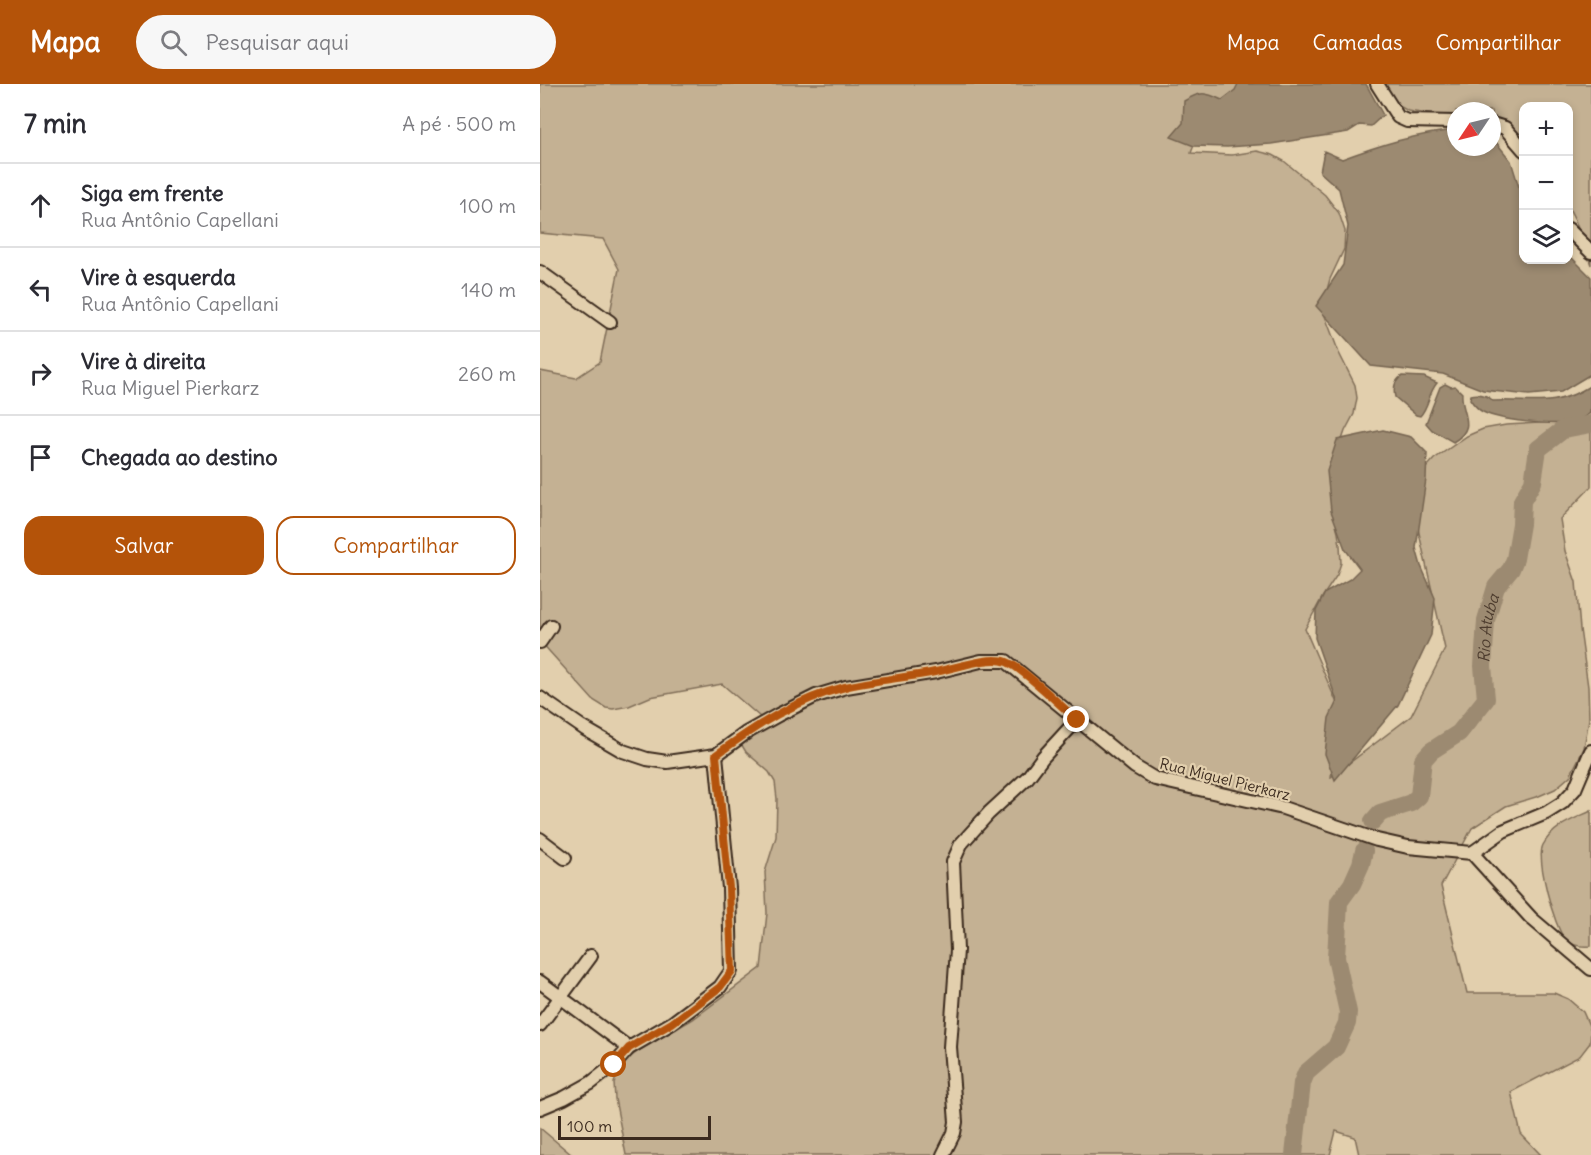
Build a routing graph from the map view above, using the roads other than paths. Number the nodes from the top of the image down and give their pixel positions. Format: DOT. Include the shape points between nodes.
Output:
graph roads {
  1 [pos="1377,84"];
  2 [pos="1447,122"];
  3 [pos="1501,127"];
  4 [pos="1519,144"];
  5 [pos="1573,233"];
  6 [pos="1591,252"];
  7 [pos="540,272"];
  8 [pos="610,322"];
  9 [pos="551,626"];
  10 [pos="540,642"];
  11 [pos="540,698"];
  12 [pos="1077,720"];
  13 [pos="1591,751"];
  14 [pos="716,755"];
  15 [pos="540,839"];
  16 [pos="1472,853"];
  17 [pos="565,858"];
  18 [pos="591,956"];
  19 [pos="1591,969"];
  20 [pos="540,982"];
  21 [pos="560,998"];
  22 [pos="540,1025"];
  23 [pos="629,1048"];
  24 [pos="540,1108"];
  25 [pos="943,1155"];
  1 -- 2 [label="street" via="1398,117 1407,122"];
  3 -- 4 [label="street"];
  5 -- 6 [label="street"];
  7 -- 8 [label="street"];
  9 -- 10 [label="street"];
  11 -- 14 [label="street, Rua Miguel Pierkarz" via="585,729 639,757 667,762"];
  12 -- 14 [label="street, Rua Miguel Pierkarz" via="1006,661 981,661 816,696 746,733"];
  12 -- 16 [label="street, Rua Miguel Pierkarz" via="1155,779 1283,808 1408,848"];
  12 -- 25 [label="street" via="1028,777 961,844 953,862 957,950 950,1047 956,1122"];
  13 -- 16 [label="street" via="1575,789 1562,803 1503,831"];
  14 -- 23 [label="street" via="729,888 732,971 720,987 672,1023"];
  15 -- 17 [label="street"];
  16 -- 19 [label="street" via="1532,918"];
  18 -- 21 [label="street"];
  20 -- 21 [label="street"];
  21 -- 22 [label="street"];
  21 -- 23 [label="street"];
  23 -- 24 [label="street" via="591,1083"];
}
